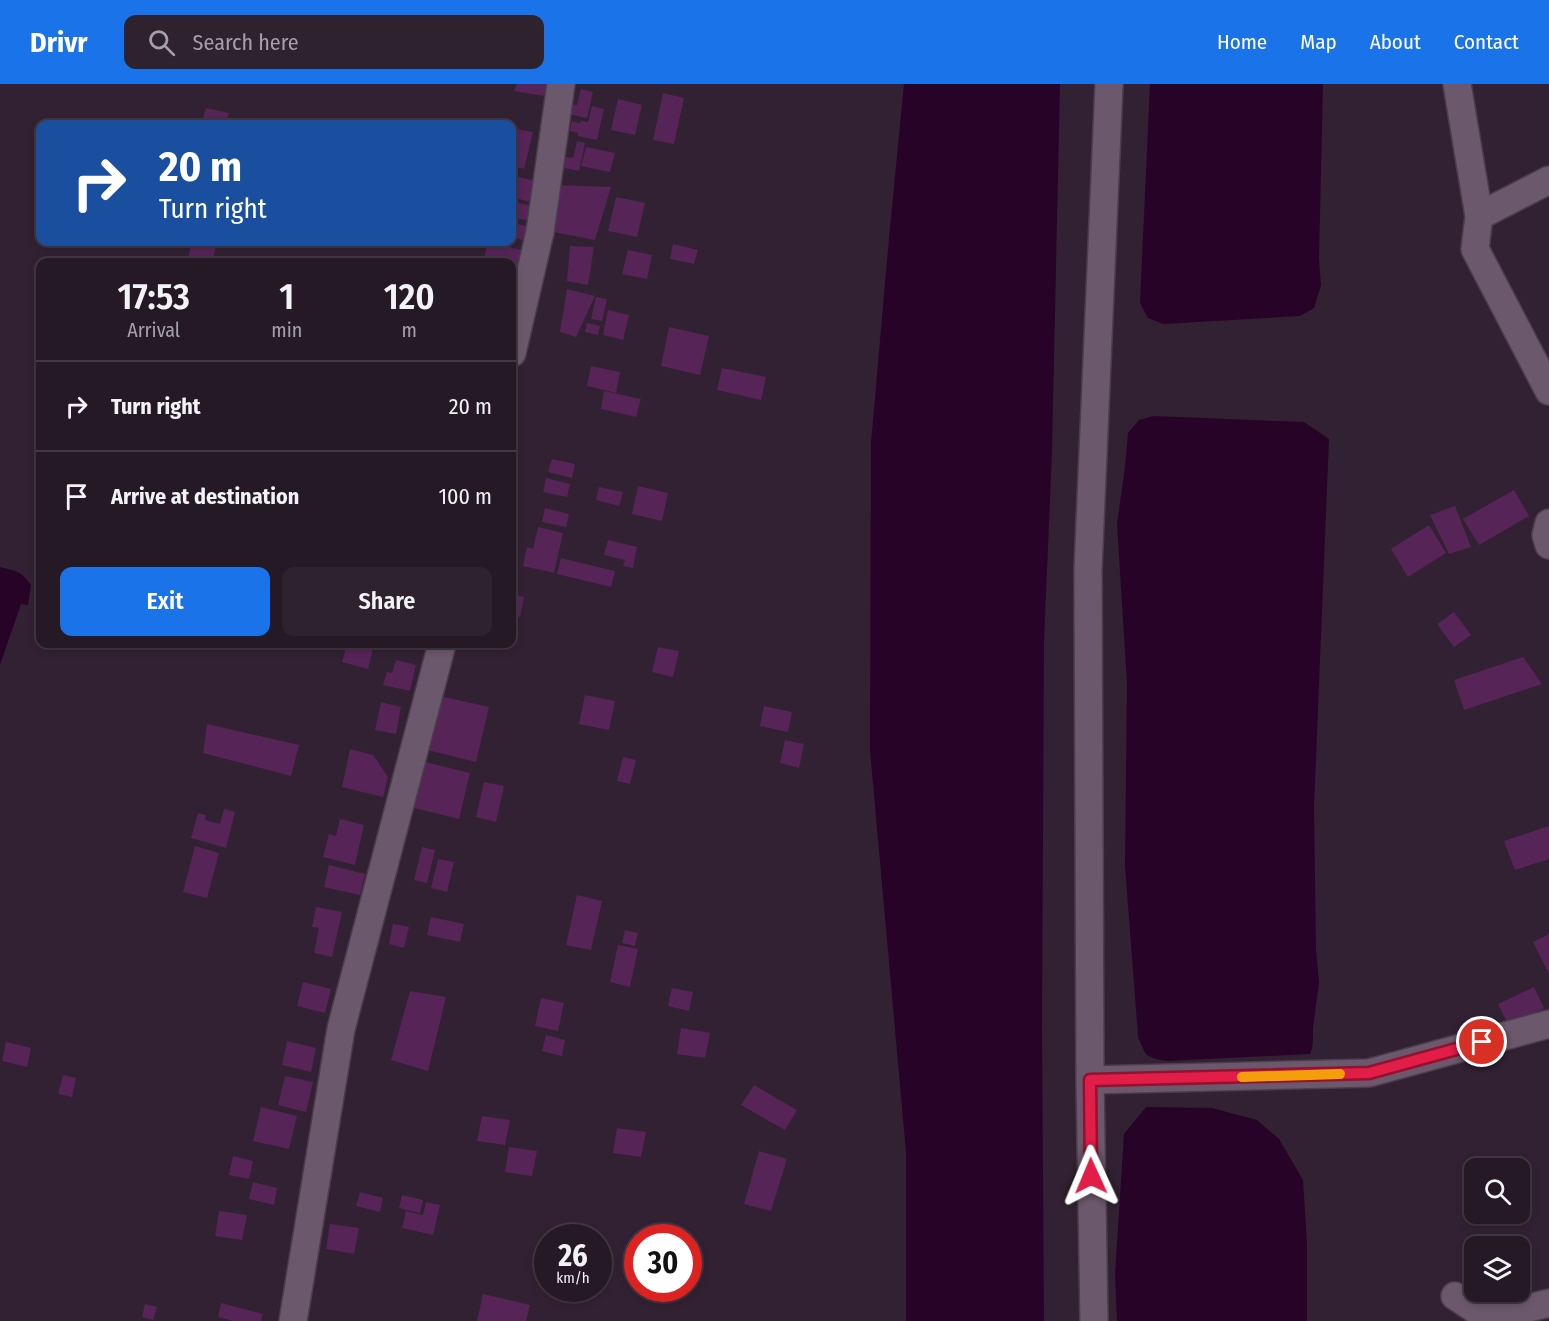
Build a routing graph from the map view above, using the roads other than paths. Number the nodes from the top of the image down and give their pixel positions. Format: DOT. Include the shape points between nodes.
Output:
graph roads {
  1 [pos="561,84"];
  2 [pos="1109,84"];
  3 [pos="1457,84"];
  4 [pos="1549,180"];
  5 [pos="1479,216"];
  6 [pos="516,336"];
  7 [pos="1549,391"];
  8 [pos="1549,523"];
  9 [pos="1549,545"];
  10 [pos="441,648"];
  11 [pos="1549,1024"];
  12 [pos="1090,1080"];
  13 [pos="1455,1296"];
  14 [pos="1549,1303"];
  15 [pos="293,1321"];
  16 [pos="1094,1321"];
  1 -- 6 [label="street" via="540,232"];
  2 -- 12 [label="street" via="1088,569"];
  3 -- 5 [label="street"];
  4 -- 5 [label="street"];
  5 -- 7 [label="street" via="1475,249"];
  8 -- 9 [label="street"];
  10 -- 15 [label="street" via="341,1029"];
  11 -- 12 [label="street" via="1369,1073"];
  12 -- 16 [label="street"];
  13 -- 14 [label="street" via="1488,1318"];
}
